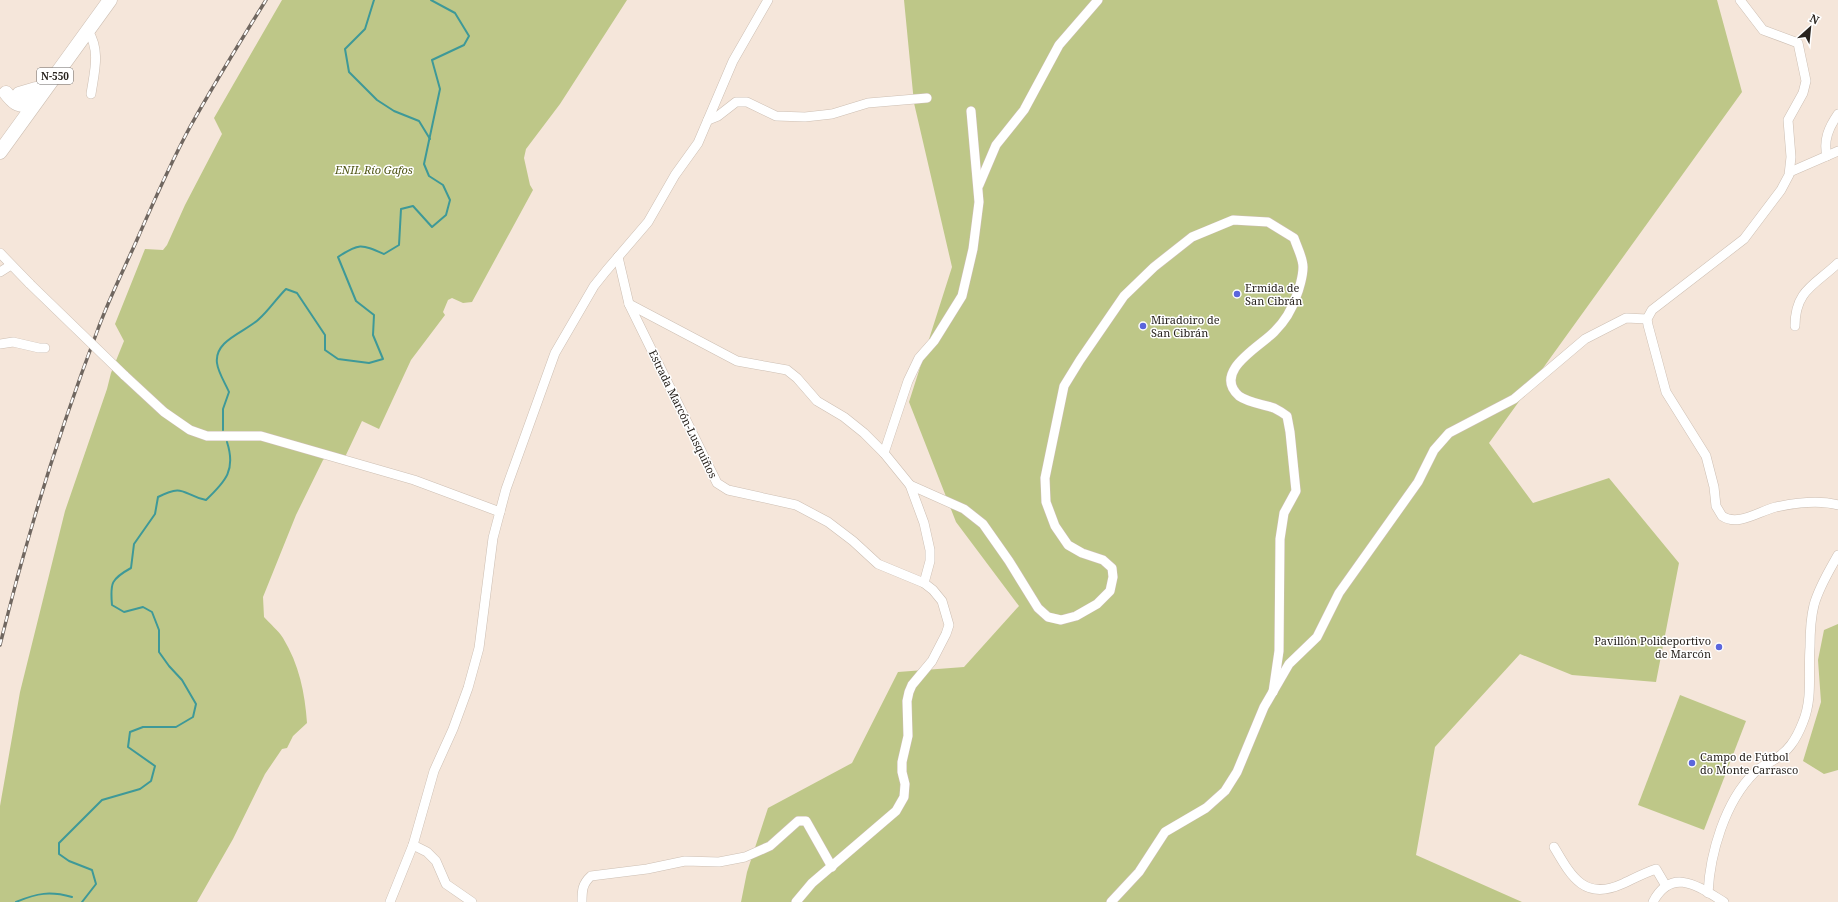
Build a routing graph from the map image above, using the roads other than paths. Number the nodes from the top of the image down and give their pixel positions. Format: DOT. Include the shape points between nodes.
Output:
graph roads {
  1 [pos="106,0"];
  2 [pos="110,0"];
  3 [pos="768,0"];
  4 [pos="1098,0"];
  5 [pos="1740,0"];
  6 [pos="88,31"];
  7 [pos="70,56"];
  8 [pos="91,94"];
  9 [pos="12,97"];
  10 [pos="927,98"];
  11 [pos="971,111"];
  12 [pos="1838,114"];
  13 [pos="708,120"];
  14 [pos="0,139"];
  15 [pos="0,144"];
  16 [pos="1838,151"];
  17 [pos="0,152"];
  18 [pos="1827,156"];
  19 [pos="1790,172"];
  20 [pos="978,187"];
  21 [pos="0,253"];
  22 [pos="618,257"];
  23 [pos="1838,263"];
  24 [pos="11,265"];
  25 [pos="0,272"];
  26 [pos="629,304"];
  27 [pos="1647,319"];
  28 [pos="1795,326"];
  29 [pos="0,344"];
  30 [pos="45,348"];
  31 [pos="884,453"];
  32 [pos="910,485"];
  33 [pos="1838,505"];
  34 [pos="500,512"];
  35 [pos="1838,555"];
  36 [pos="924,583"];
  37 [pos="1272,692"];
  38 [pos="413,845"];
  39 [pos="1554,847"];
  40 [pos="832,867"];
  41 [pos="1666,886"];
  42 [pos="1708,892"];
  43 [pos="390,902"];
  44 [pos="472,902"];
  45 [pos="582,902"];
  46 [pos="796,902"];
  47 [pos="1111,902"];
  48 [pos="1654,902"];
  49 [pos="1724,902"];
  1 -- 9 [label="highway, N-550" via="36,89"];
  2 -- 6 [label="highway, N-550"];
  3 -- 13 [label="street" via="737,52"];
  4 -- 20 [label="street" via="1056,50 1024,110 996,145"];
  5 -- 19 [label="street" via="1762,30 1798,43 1801,51 1806,81 1803,93 1788,120"];
  6 -- 7 [label="highway, N-550"];
  6 -- 8 [label="street" via="93,39 96,66"];
  7 -- 9 [label="highway" via="29,105"];
  7 -- 17 [label="highway, N-550"];
  9 -- 14 [label="highway, N-550" via="12,121"];
  9 -- 15 [label="highway" via="24,111"];
  10 -- 13 [label="street" via="868,103 832,114 805,117 776,116 747,102 736,102 718,116"];
  11 -- 20 [label="street"];
  12 -- 18 [label="street" via="1828,128 1825,148"];
  13 -- 22 [label="street" via="698,143 675,175 648,222"];
  16 -- 18 [label="street"];
  18 -- 19 [label="street"];
  19 -- 27 [label="street" via="1781,190 1744,238 1662,301"];
  20 -- 31 [label="street" via="979,202 973,249 962,296 934,341 919,358 908,381"];
  21 -- 24 [label="street"];
  22 -- 26 [label="street, Estrada Marcón-Lusquiños"];
  22 -- 34 [label="street" via="594,286 555,353"];
  23 -- 28 [label="street" via="1802,295 1796,310"];
  24 -- 25 [label="street"];
  24 -- 34 [label="street, bridge" via="164,412 190,430 207,436 261,436 414,480"];
  26 -- 31 [label="street" via="737,361 787,370 817,401 844,417"];
  26 -- 36 [label="street, Estrada Marcón-Lusquiños" via="717,483 728,490 796,505 828,522 878,564"];
  27 -- 33 [label="street" via="1666,392 1706,456 1716,506 1722,516 1732,519 1744,518 1774,508 1797,504"];
  27 -- 37 [label="street" via="1626,318 1586,339 1514,399 1449,433 1434,450 1418,482 1339,593 1317,637 1289,664"];
  29 -- 30 [label="street" via="12,342"];
  31 -- 32 [label="street"];
  32 -- 36 [label="street" via="924,523 930,550"];
  32 -- 37 [label="street" via="964,509 983,524 1038,608 1048,617 1061,620 1076,616 1097,604 1110,591 1112,568 1104,560 1068,545 1054,526 1046,502 1045,478 1064,386 1124,296 1154,267 1192,237 1232,220 1268,222 1294,238 1303,267 1296,297 1287,316 1274,332 1250,350 1237,364 1232,376 1233,388 1240,396 1287,416 1290,432 1296,492 1284,513 1280,539 1279,651"];
  34 -- 38 [label="street" via="493,538 479,648 466,695 434,771"];
  35 -- 42 [label="street" via="1814,605 1810,648 1811,680 1804,720 1794,743 1781,756 1755,771 1738,792 1715,843"];
  36 -- 40 [label="street, Estrada Marcón-Lusquiños" via="934,590 942,601 949,625 941,646 909,692 908,736 902,762 904,797 896,811"];
  37 -- 47 [label="street" via="1237,772 1225,791 1206,808 1165,832 1138,872"];
  38 -- 43 [label="street"];
  38 -- 44 [label="street" via="427,852 436,861 446,884"];
  39 -- 41 [label="street" via="1575,879 1591,888 1609,889 1656,869"];
  40 -- 45 [label="street" via="812,828 806,821 798,821 770,846 745,857 719,862 685,861 591,876 582,887"];
  40 -- 46 [label="street, Estrada Marcón-Lusquiños" via="812,883"];
  41 -- 42 [label="street" via="1681,881"];
  41 -- 48 [label="street"];
  42 -- 49 [label="street"];
}
